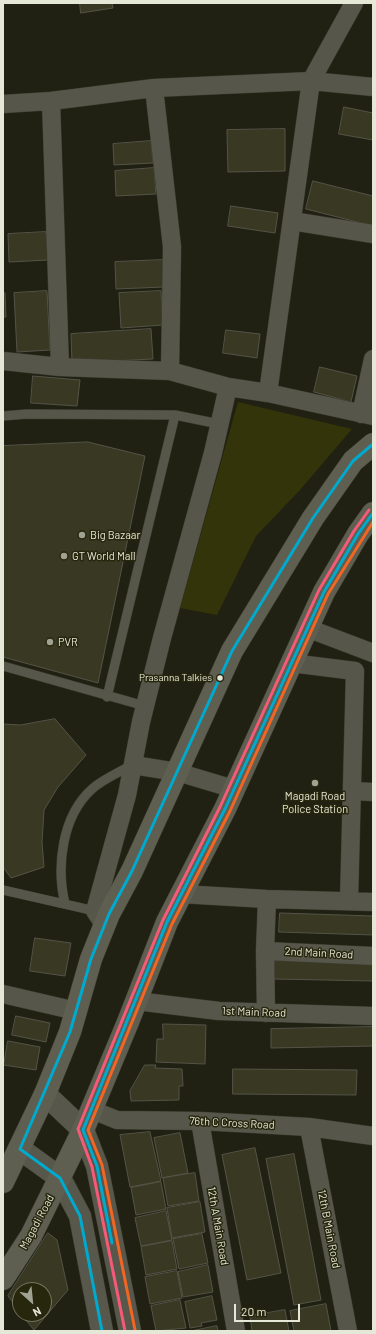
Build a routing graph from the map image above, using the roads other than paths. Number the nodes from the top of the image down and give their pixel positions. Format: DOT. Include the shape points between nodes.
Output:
graph roads {
  1 [pos="354,3"];
  2 [pos="311,81"];
  3 [pos="373,87"];
  4 [pos="154,88"];
  5 [pos="51,101"];
  6 [pos="3,104"];
  7 [pos="292,221"];
  8 [pos="373,234"];
  9 [pos="373,359"];
  10 [pos="3,361"];
  11 [pos="60,367"];
  12 [pos="170,371"];
  13 [pos="228,387"];
  14 [pos="268,393"];
  15 [pos="367,415"];
  16 [pos="3,416"];
  17 [pos="175,416"];
  18 [pos="219,424"];
  19 [pos="373,444"];
  20 [pos="373,513"];
  21 [pos="365,535"];
  22 [pos="307,628"];
  23 [pos="373,653"];
  24 [pos="290,663"];
  25 [pos="3,666"];
  26 [pos="107,697"];
  27 [pos="145,706"];
  28 [pos="133,765"];
  29 [pos="177,772"];
  30 [pos="234,789"];
  31 [pos="352,791"];
  32 [pos="373,792"];
  33 [pos="3,890"];
  34 [pos="181,894"];
  35 [pos="267,899"];
  36 [pos="349,901"];
  37 [pos="373,902"];
  38 [pos="65,904"];
  39 [pos="100,918"];
  40 [pos="265,951"];
  41 [pos="373,956"];
  42 [pos="3,994"];
  43 [pos="136,1001"];
  44 [pos="76,1011"];
  45 [pos="266,1013"];
  46 [pos="373,1016"];
  47 [pos="45,1094"];
  48 [pos="92,1110"];
  49 [pos="200,1121"];
  50 [pos="309,1127"];
  51 [pos="83,1130"];
  52 [pos="373,1136"];
  53 [pos="20,1149"];
  54 [pos="60,1178"];
  55 [pos="3,1182"];
  56 [pos="3,1279"];
  57 [pos="102,1331"];
  58 [pos="130,1331"];
  59 [pos="236,1331"];
  60 [pos="348,1331"];
  1 -- 2 [label="street"];
  2 -- 3 [label="street"];
  2 -- 4 [label="street"];
  2 -- 7 [label="street"];
  4 -- 5 [label="street"];
  4 -- 12 [label="street" via="172,247"];
  5 -- 6 [label="street"];
  5 -- 11 [label="street"];
  7 -- 8 [label="street"];
  7 -- 14 [label="street"];
  9 -- 15 [label="street"];
  10 -- 11 [label="street"];
  11 -- 12 [label="street"];
  12 -- 13 [label="street"];
  13 -- 14 [label="street"];
  13 -- 18 [label="street"];
  14 -- 15 [label="street"];
  16 -- 17 [label="lane"];
  17 -- 18 [label="lane"];
  17 -- 26 [label="lane"];
  18 -- 27 [label="street"];
  19 -- 29 [label="main road" via="353,461 313,518 240,637"];
  20 -- 21 [label="main road, Magadi Road"];
  21 -- 22 [label="main road, Magadi Road" via="324,592"];
  22 -- 23 [label="street"];
  22 -- 24 [label="main road, Magadi Road"];
  24 -- 30 [label="main road, Magadi Road"];
  24 -- 31 [label="street" via="355,671"];
  25 -- 26 [label="lane"];
  26 -- 27 [label="lane"];
  27 -- 28 [label="street"];
  28 -- 29 [label="street"];
  28 -- 38 [label="lane" via="93,788 75,809 65,837 61,861 61,888"];
  28 -- 39 [label="street"];
  29 -- 30 [label="street"];
  29 -- 39 [label="main road" via="132,871 109,914"];
  30 -- 34 [label="main road, Magadi Road"];
  31 -- 32 [label="street"];
  31 -- 36 [label="street"];
  33 -- 38 [label="lane"];
  34 -- 35 [label="street"];
  34 -- 43 [label="main road, Magadi Road" via="167,922"];
  35 -- 36 [label="street"];
  35 -- 40 [label="street"];
  36 -- 37 [label="street"];
  38 -- 39 [label="lane"];
  39 -- 44 [label="main road"];
  40 -- 41 [label="street, 2nd Main Road"];
  40 -- 45 [label="street"];
  42 -- 44 [label="street"];
  43 -- 45 [label="street, 1st Main Road" via="219,1011"];
  43 -- 48 [label="main road, Magadi Road"];
  44 -- 47 [label="main road"];
  45 -- 46 [label="street, 1st Main Road"];
  47 -- 51 [label="main road"];
  47 -- 53 [label="main road"];
  48 -- 49 [label="street, 76th C Cross Road" via="117,1120"];
  48 -- 51 [label="main road, Magadi Road"];
  49 -- 50 [label="street, 76th C Cross Road"];
  49 -- 59 [label="street, 12th A Main Road"];
  50 -- 52 [label="street, 76th C Cross Road"];
  50 -- 60 [label="street, 12th B Main Road"];
  51 -- 54 [label="main road, Magadi Road"];
  51 -- 58 [label="main road" via="97,1166"];
  53 -- 54 [label="main road"];
  53 -- 55 [label="main road"];
  54 -- 56 [label="main road, Magadi Road" via="31,1236"];
  54 -- 57 [label="main road" via="80,1216"];
}
